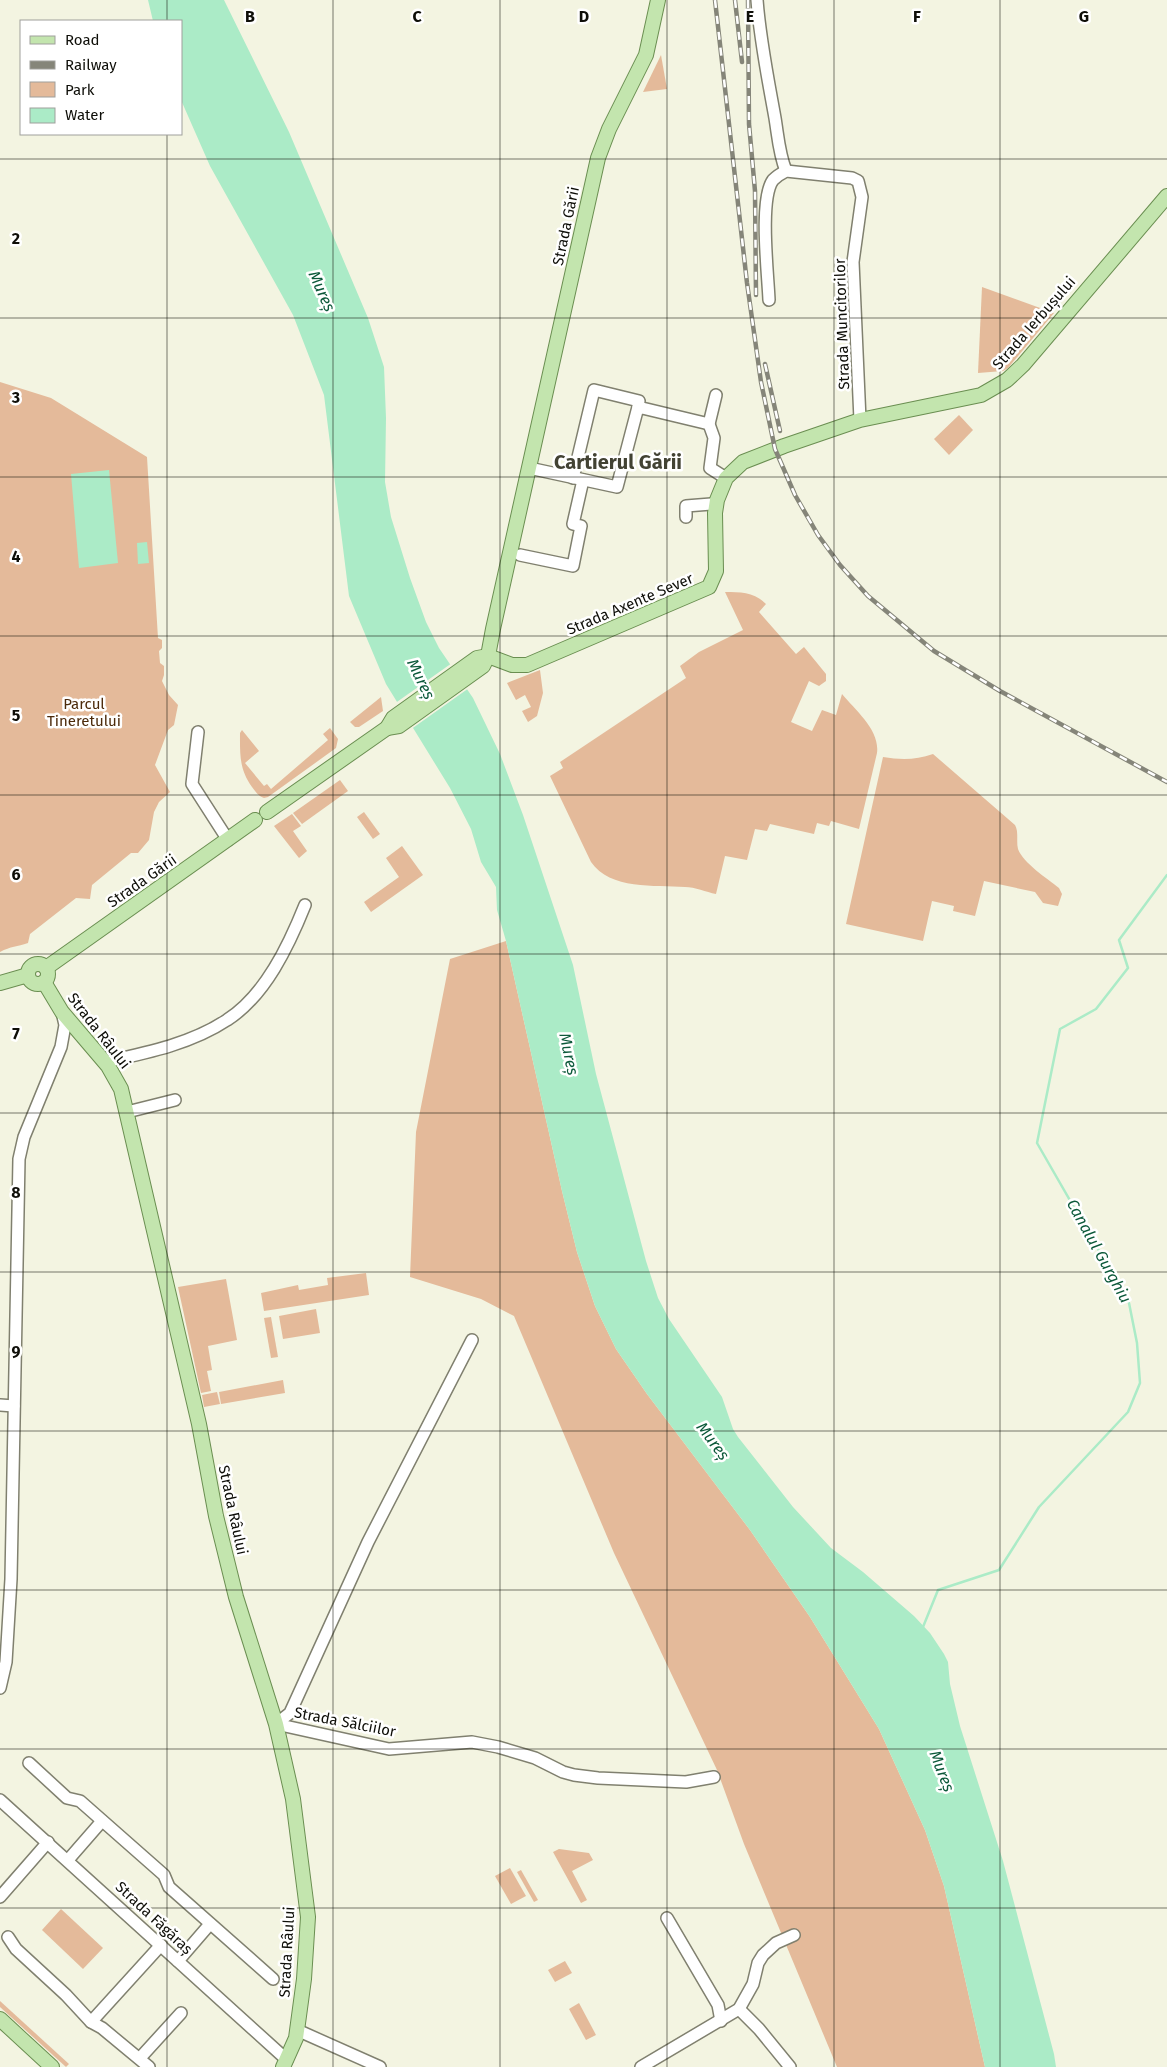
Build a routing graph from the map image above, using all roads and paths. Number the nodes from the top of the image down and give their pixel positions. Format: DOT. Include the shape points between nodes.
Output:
graph roads {
  1 [pos="658,0"];
  2 [pos="757,0"];
  3 [pos="786,171"];
  4 [pos="1167,196"];
  5 [pos="769,300"];
  6 [pos="716,395"];
  7 [pos="638,408"];
  8 [pos="860,420"];
  9 [pos="709,424"];
  10 [pos="776,449"];
  11 [pos="529,468"];
  12 [pos="721,475"];
  13 [pos="578,479"];
  14 [pos="710,504"];
  15 [pos="686,517"];
  16 [pos="520,555"];
  17 [pos="482,660"];
  18 [pos="198,732"];
  19 [pos="228,840"];
  20 [pos="305,905"];
  21 [pos="45,975"];
  22 [pos="0,983"];
  23 [pos="62,1012"];
  24 [pos="104,1062"];
  25 [pos="175,1100"];
  26 [pos="127,1112"];
  27 [pos="472,1340"];
  28 [pos="0,1405"];
  29 [pos="14,1406"];
  30 [pos="0,1688"];
  31 [pos="276,1724"];
  32 [pos="29,1763"];
  33 [pos="714,1778"];
  34 [pos="0,1800"];
  35 [pos="102,1821"];
  36 [pos="48,1842"];
  37 [pos="68,1860"];
  38 [pos="0,1897"];
  39 [pos="667,1918"];
  40 [pos="210,1924"];
  41 [pos="794,1935"];
  42 [pos="8,1937"];
  43 [pos="161,1945"];
  44 [pos="178,1961"];
  45 [pos="273,1979"];
  46 [pos="739,2009"];
  47 [pos="181,2013"];
  48 [pos="0,2019"];
  49 [pos="721,2021"];
  50 [pos="91,2022"];
  51 [pos="298,2030"];
  52 [pos="140,2058"];
  53 [pos="285,2064"];
  54 [pos="52,2067"];
  55 [pos="149,2067"];
  56 [pos="380,2067"];
  57 [pos="641,2067"];
  58 [pos="790,2067"];
  1 -- 11 [label="main road, Strada Gării" via="646,54 598,158"];
  2 -- 3 [label="street" via="765,69"];
  3 -- 5 [label="street" via="773,180 767,193"];
  3 -- 8 [label="street, Strada Muncitorilor" via="852,178 861,188 853,262"];
  4 -- 8 [label="main road, Strada Ierbușului" via="1007,380 981,395"];
  6 -- 9 [label="street"];
  7 -- 9 [label="street"];
  7 -- 13 [label="street" via="617,487"];
  7 -- 13 [label="street" via="639,401 594,390"];
  8 -- 10 [label="main road, Strada Ierbușului"];
  9 -- 12 [label="street" via="714,438 710,468"];
  10 -- 17 [label="main road, Strada Axente Sever" via="744,462 724,484 715,513 716,571 709,587 527,665"];
  11 -- 13 [label="street"];
  11 -- 17 [label="main road, Strada Gării" via="493,629"];
  13 -- 16 [label="street" via="573,524 581,526 573,566"];
  14 -- 15 [label="street" via="686,506"];
  17 -- 19 [label="main road, Strada Gării"];
  18 -- 19 [label="street" via="192,784"];
  19 -- 21 [label="main road, Strada Gării"];
  20 -- 24 [label="street" via="290,943 270,974 249,1001 228,1020 181,1042"];
  21 -- 22 [label="main road, Strada Gării" via="40,964 33,965 28,975"];
  21 -- 23 [label="main road, Strada Râului"];
  23 -- 24 [label="main road, Strada Râului"];
  23 -- 29 [label="street" via="65,1026 61,1047 24,1137 19,1159"];
  24 -- 26 [label="main road, Strada Râului" via="116,1077"];
  25 -- 26 [label="street"];
  26 -- 31 [label="main road, Strada Râului" via="236,1597"];
  27 -- 31 [label="street, Strada Sălciilor" via="368,1542 290,1713"];
  28 -- 29 [label="street"];
  29 -- 30 [label="street" via="10,1621"];
  31 -- 33 [label="street, Strada Sălciilor" via="389,1748 472,1742 498,1746 535,1758 563,1772 590,1777 686,1782"];
  31 -- 51 [label="main road, Strada Râului" via="293,1799 308,1917"];
  32 -- 35 [label="street" via="67,1798 80,1801"];
  34 -- 36 [label="street, Strada Făgăraș"];
  35 -- 37 [label="street"];
  35 -- 40 [label="street" via="164,1875 169,1888"];
  36 -- 37 [label="street, Strada Făgăraș"];
  36 -- 38 [label="street"];
  37 -- 43 [label="street, Strada Făgăraș"];
  39 -- 49 [label="street" via="718,2005"];
  40 -- 44 [label="street"];
  40 -- 45 [label="street"];
  41 -- 46 [label="street" via="776,1943 763,1955 753,1984"];
  42 -- 50 [label="street" via="20,1953"];
  43 -- 44 [label="street, Strada Făgăraș"];
  43 -- 50 [label="street"];
  44 -- 53 [label="street, Strada Făgăraș"];
  46 -- 49 [label="street"];
  46 -- 58 [label="street"];
  47 -- 52 [label="street"];
  48 -- 54 [label="main road"];
  49 -- 57 [label="street"];
  50 -- 52 [label="street"];
  51 -- 53 [label="main road, Strada Râului"];
  51 -- 56 [label="street"];
  52 -- 55 [label="street"];
}
